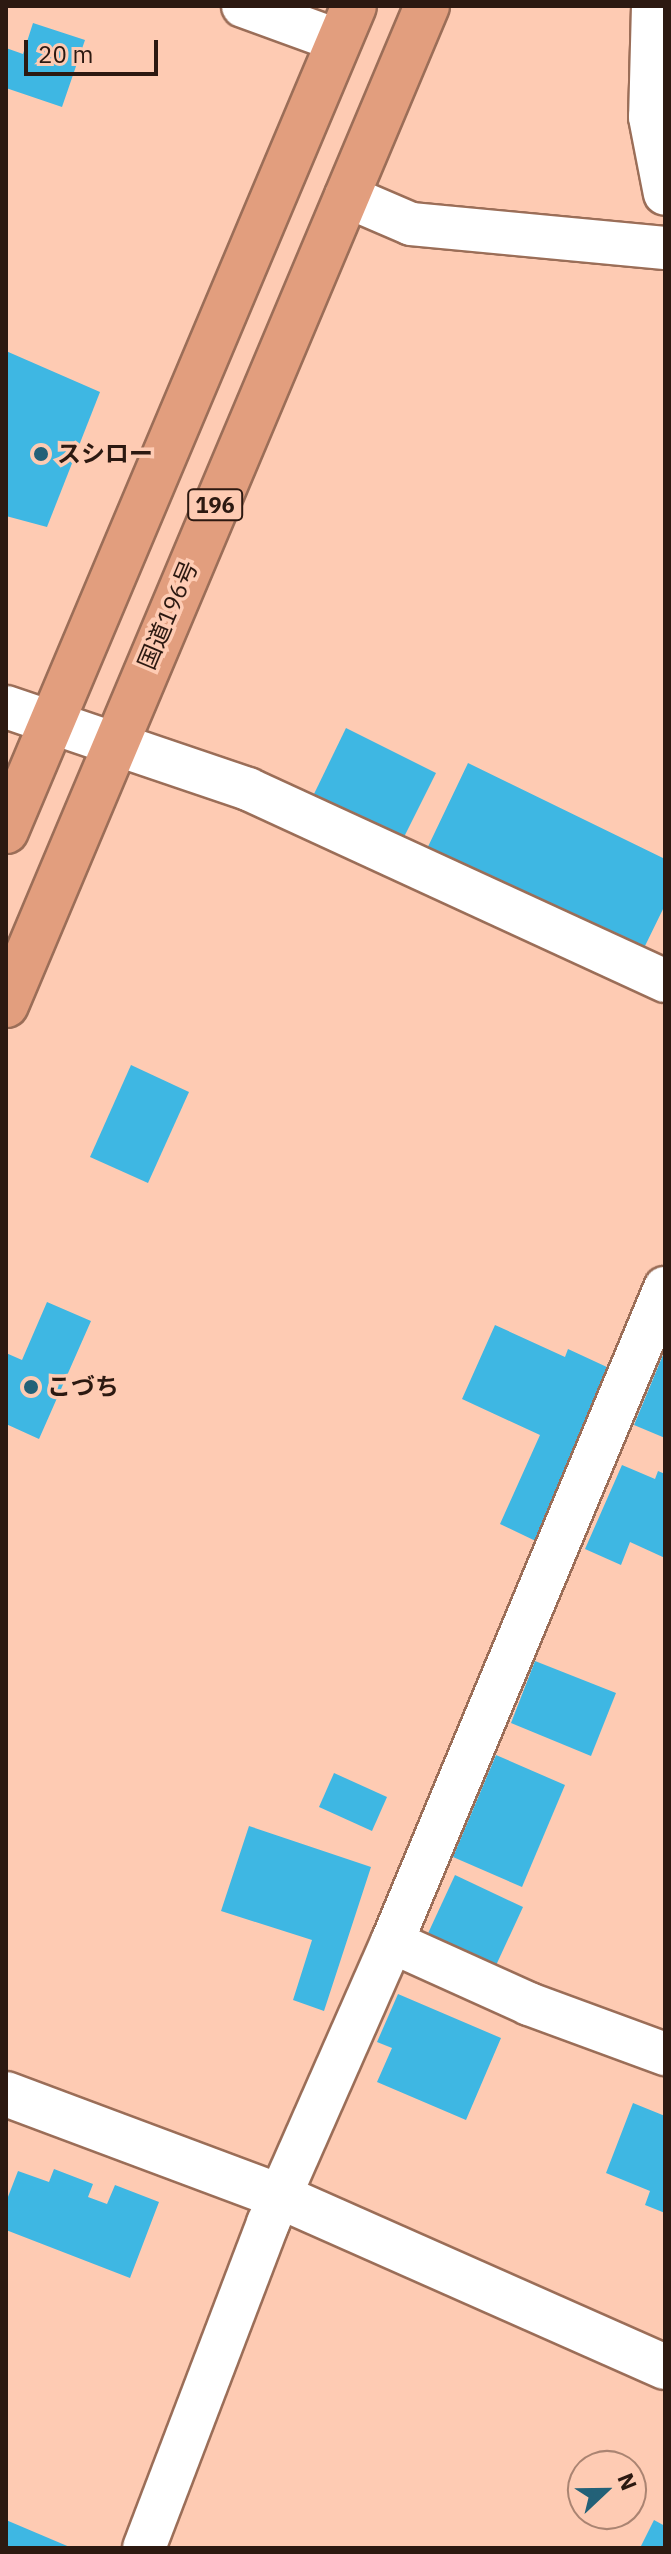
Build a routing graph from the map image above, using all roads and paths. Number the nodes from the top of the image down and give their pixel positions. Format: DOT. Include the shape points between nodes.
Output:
graph roads {
  1 [pos="243,6"];
  2 [pos="427,6"];
  3 [pos="653,6"];
  4 [pos="346,23"];
  5 [pos="665,194"];
  6 [pos="346,196"];
  7 [pos="665,248"];
  8 [pos="6,707"];
  9 [pos="52,721"];
  10 [pos="113,742"];
  11 [pos="6,831"];
  12 [pos="665,981"];
  13 [pos="6,1005"];
  14 [pos="665,1288"];
  15 [pos="392,1942"];
  16 [pos="665,2054"];
  17 [pos="6,2094"];
  18 [pos="279,2196"];
  19 [pos="665,2367"];
  20 [pos="144,2548"];
  1 -- 4 [label="street"];
  2 -- 6 [label="highway, 国道196号 / 196"];
  3 -- 5 [label="street" via="650,117"];
  4 -- 9 [label="highway, 196"];
  6 -- 7 [label="street" via="411,224"];
  6 -- 10 [label="highway, 国道196号 / 196"];
  8 -- 9 [label="street"];
  9 -- 10 [label="street"];
  9 -- 11 [label="highway, 196"];
  10 -- 12 [label="street" via="248,789"];
  10 -- 13 [label="highway, 国道196号 / 196"];
  14 -- 15 [label="street"];
  15 -- 16 [label="street" via="529,2004"];
  15 -- 18 [label="street"];
  17 -- 18 [label="street"];
  18 -- 19 [label="street"];
  18 -- 20 [label="street"];
}
